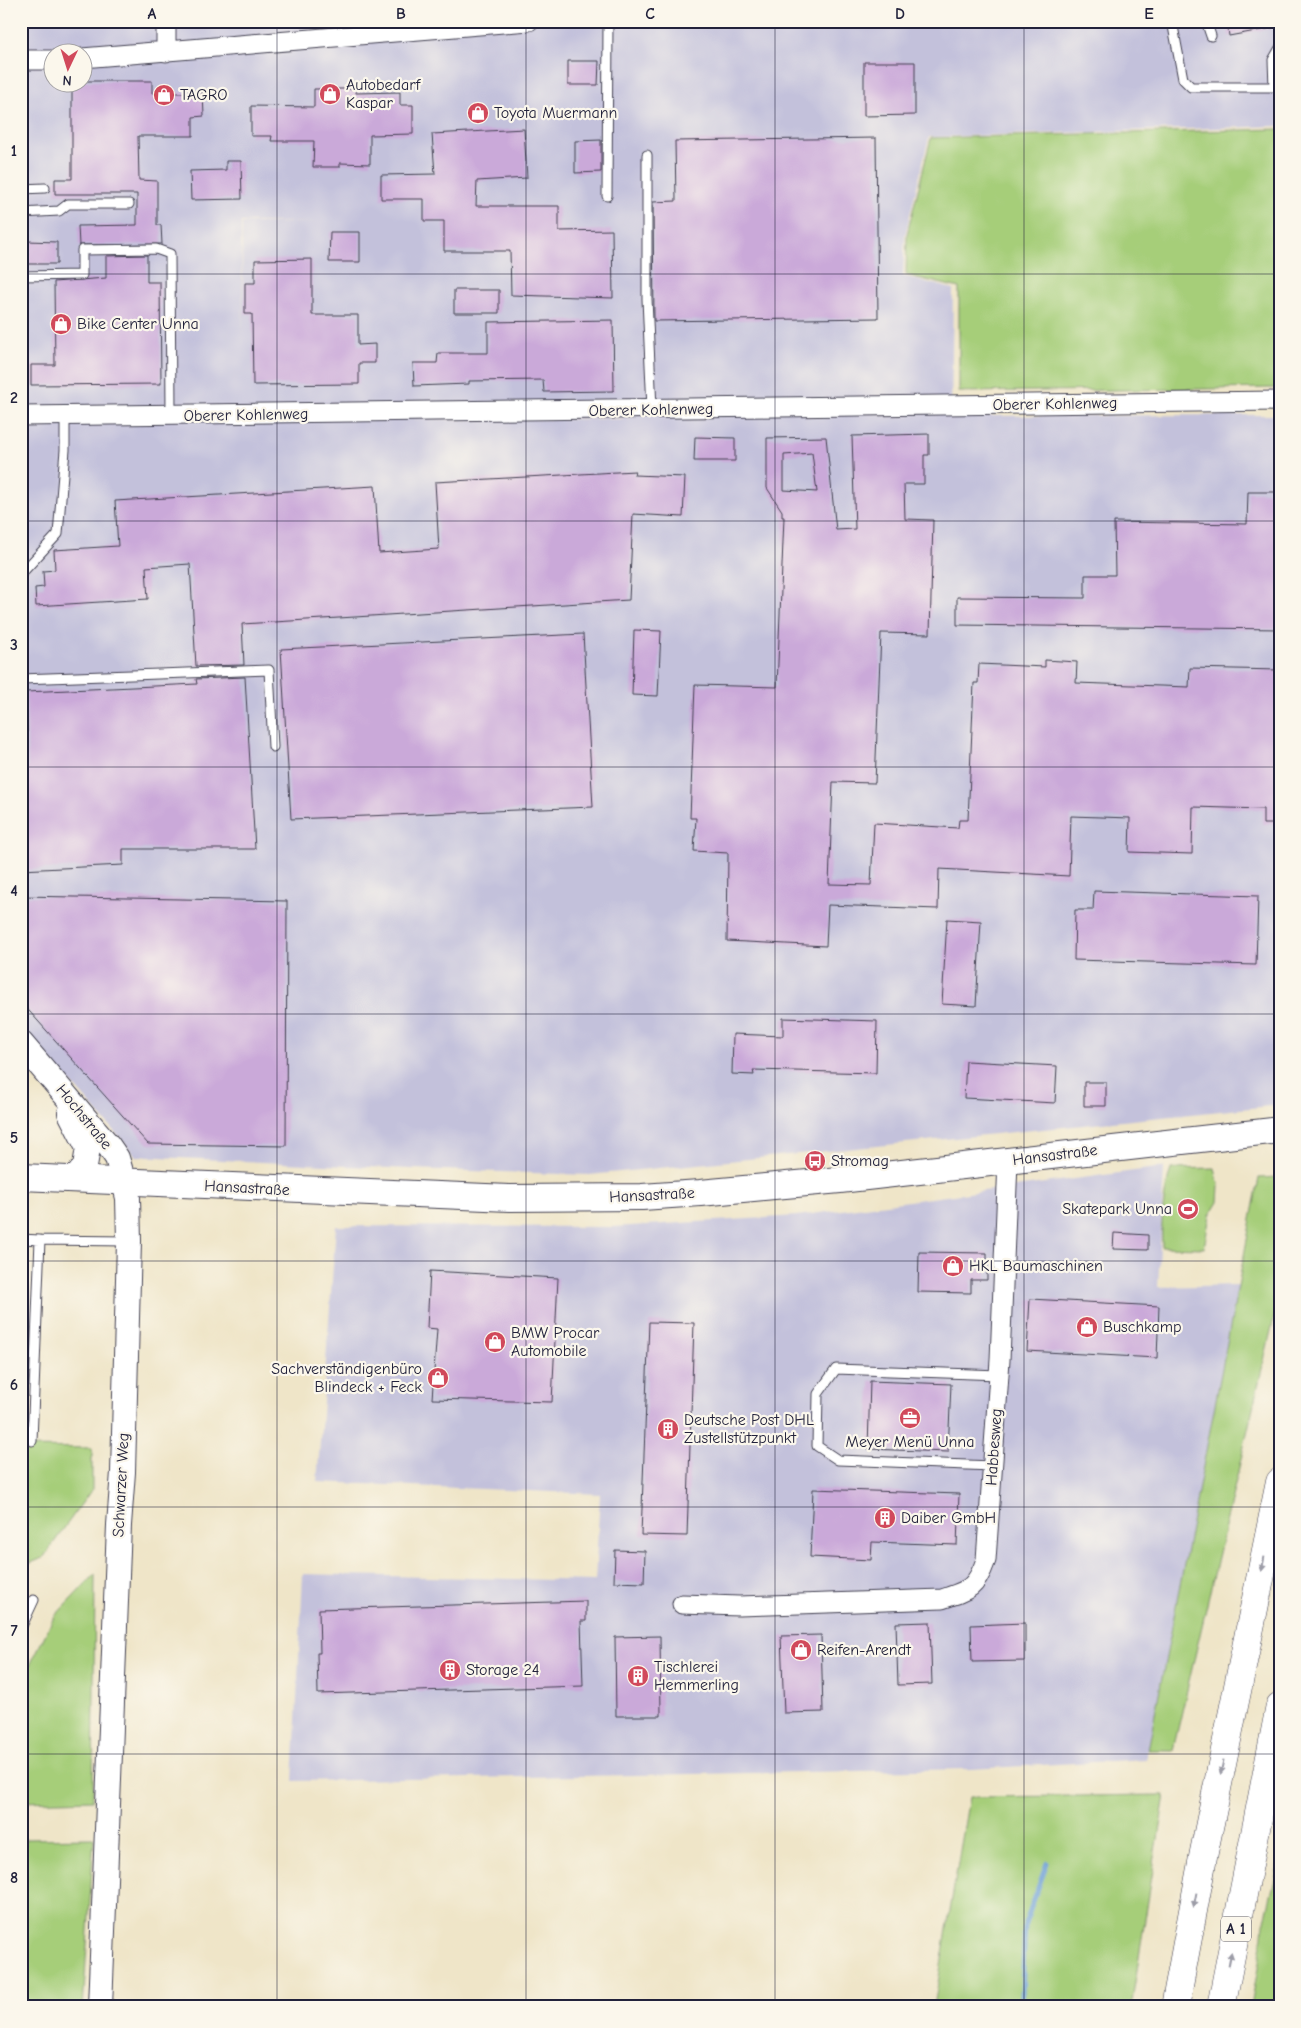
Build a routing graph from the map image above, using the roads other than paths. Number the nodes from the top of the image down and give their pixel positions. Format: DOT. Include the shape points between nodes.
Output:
graph roads {
  1 [pos="166,21"];
  2 [pos="529,21"];
  3 [pos="608,21"];
  4 [pos="1172,21"];
  5 [pos="1206,21"];
  6 [pos="400,26"];
  7 [pos="1211,36"];
  8 [pos="1280,48"];
  9 [pos="166,52"];
  10 [pos="92,57"];
  11 [pos="21,60"];
  12 [pos="42,60"];
  13 [pos="1277,87"];
  14 [pos="647,155"];
  15 [pos="45,188"];
  16 [pos="21,189"];
  17 [pos="607,196"];
  18 [pos="128,204"];
  19 [pos="21,213"];
  20 [pos="21,276"];
  21 [pos="1280,402"];
  22 [pos="652,410"];
  23 [pos="21,416"];
  24 [pos="65,416"];
  25 [pos="171,416"];
  26 [pos="21,574"];
  27 [pos="21,679"];
  28 [pos="273,748"];
  29 [pos="21,1043"];
  30 [pos="54,1080"];
  31 [pos="1280,1130"];
  32 [pos="1008,1161"];
  33 [pos="21,1177"];
  34 [pos="75,1179"];
  35 [pos="124,1182"];
  36 [pos="21,1239"];
  37 [pos="40,1240"];
  38 [pos="129,1242"];
  39 [pos="999,1375"];
  40 [pos="32,1442"];
  41 [pos="993,1466"];
  42 [pos="1280,1482"];
  43 [pos="34,1600"];
  44 [pos="682,1604"];
  45 [pos="21,1628"];
  46 [pos="1278,1714"];
  47 [pos="100,2007"];
  48 [pos="1175,2007"];
  49 [pos="1221,2007"];
  1 -- 9 [label="street"];
  2 -- 6 [label="street"];
  3 -- 17 [label="lane"];
  4 -- 13 [label="lane" via="1184,79 1191,87"];
  5 -- 7 [label="lane"];
  6 -- 9 [label="street"];
  8 -- 13 [label="lane" via="1273,60"];
  9 -- 10 [label="street"];
  11 -- 12 [label="street"];
  14 -- 22 [label="lane" via="647,299"];
  15 -- 16 [label="lane"];
  18 -- 19 [label="lane" via="68,204 59,211"];
  20 -- 25 [label="lane" via="82,275 82,250 156,249 170,254"];
  21 -- 22 [label="street, Oberer Kohlenweg"];
  22 -- 25 [label="street, Oberer Kohlenweg"];
  23 -- 24 [label="street, Oberer Kohlenweg"];
  24 -- 25 [label="street, Oberer Kohlenweg"];
  24 -- 26 [label="lane" via="58,534"];
  27 -- 28 [label="lane" via="269,670"];
  29 -- 30 [label="street, Hochstraße"];
  30 -- 34 [label="street, Hochstraße" via="88,1148 85,1166"];
  30 -- 35 [label="street, Hochstraße" via="117,1158"];
  31 -- 32 [label="main road, Hansastraße"];
  32 -- 35 [label="main road, Hansastraße" via="700,1194 642,1197 509,1198"];
  32 -- 39 [label="street, Habbesweg"];
  33 -- 34 [label="main road, Hansastraße"];
  34 -- 35 [label="main road, Hansastraße"];
  35 -- 38 [label="street, Schwarzer Weg" via="128,1198"];
  36 -- 37 [label="lane"];
  37 -- 38 [label="lane"];
  37 -- 40 [label="lane"];
  38 -- 47 [label="street, Schwarzer Weg" via="123,1472"];
  39 -- 41 [label="street, Habbesweg"];
  39 -- 41 [label="lane" via="836,1369 818,1394 817,1446 838,1460"];
  41 -- 44 [label="street, Habbesweg" via="986,1560 980,1579 964,1592 942,1599 739,1606"];
  42 -- 48 [label="highway, one-way"];
  43 -- 45 [label="lane"];
  49 -- 46 [label="highway, A 1, one-way"];
}
